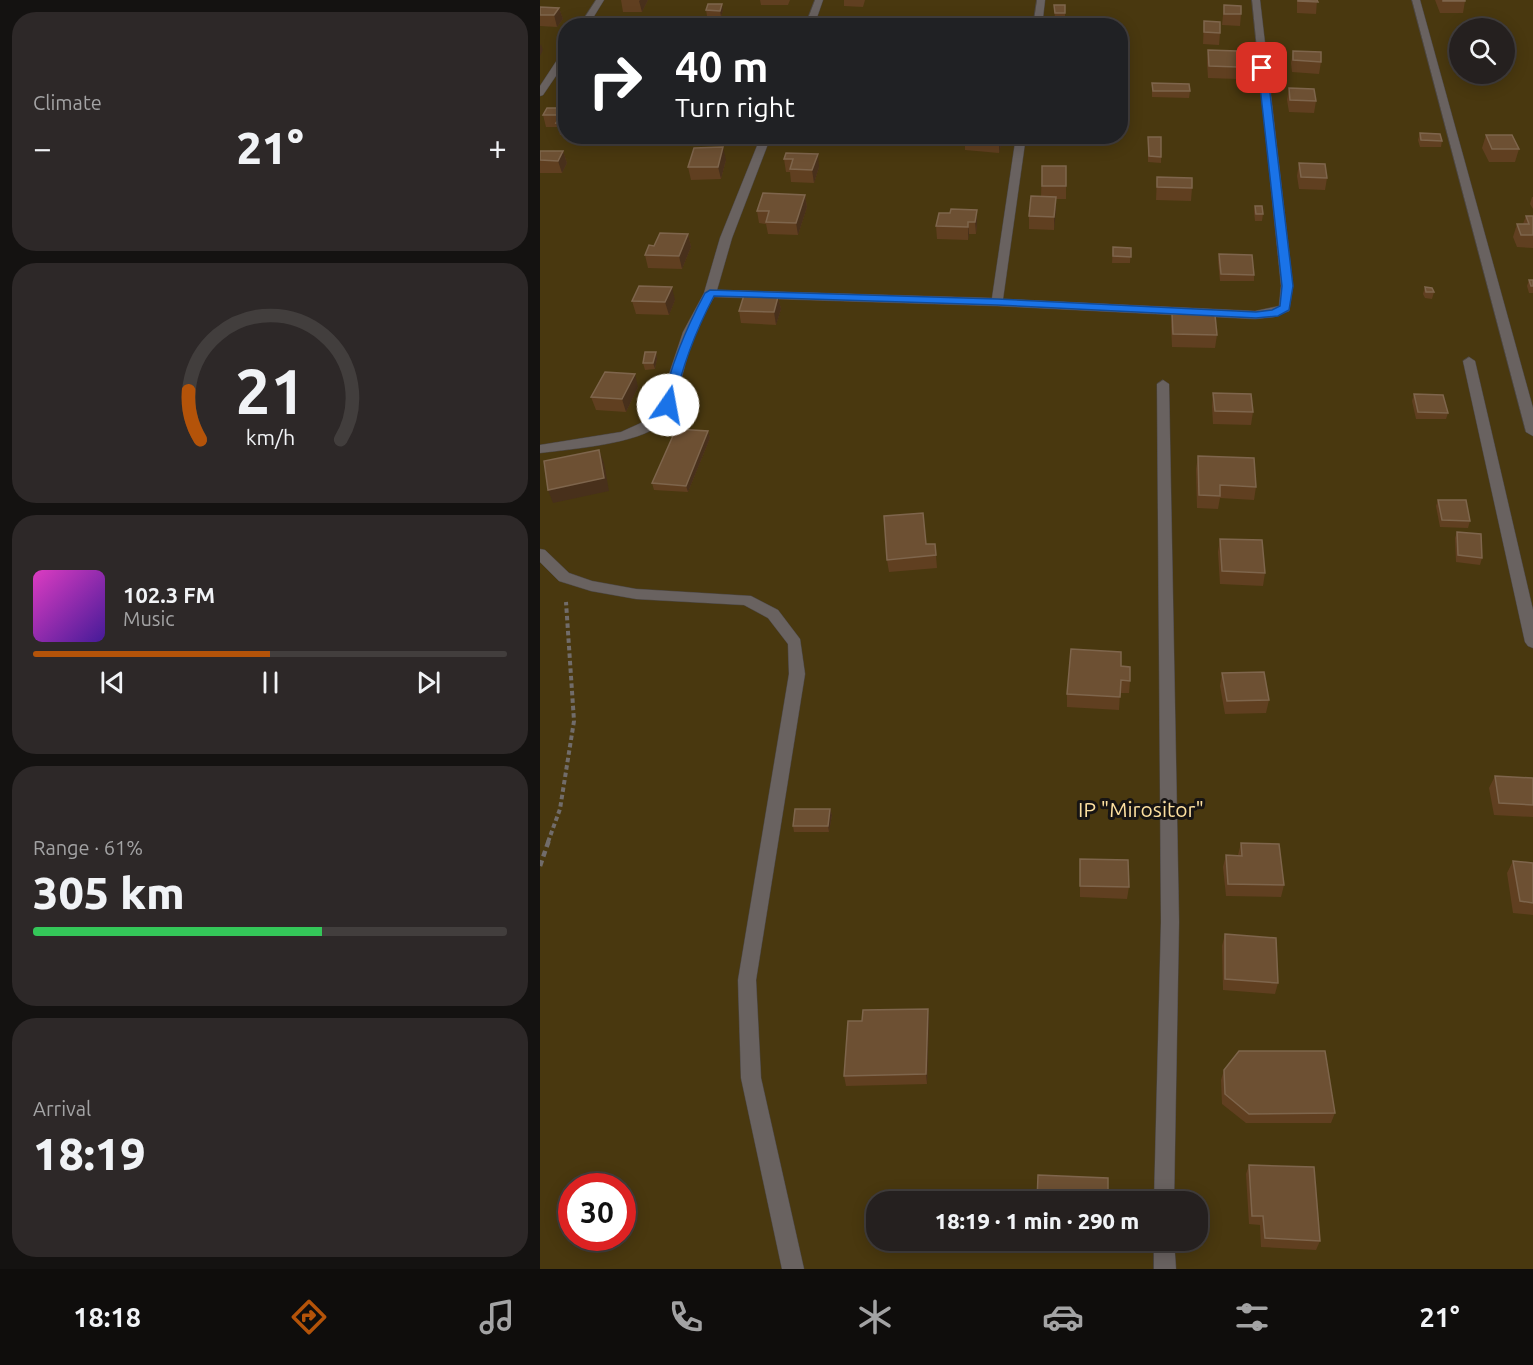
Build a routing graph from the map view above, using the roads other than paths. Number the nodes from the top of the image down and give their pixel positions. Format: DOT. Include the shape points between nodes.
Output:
graph roads {
  1 [pos="600,0"];
  2 [pos="819,0"];
  3 [pos="1041,0"];
  4 [pos="1256,0"];
  5 [pos="1416,0"];
  6 [pos="588,18"];
  7 [pos="812,18"];
  8 [pos="1038,18"];
  9 [pos="558,65"];
  10 [pos="540,93"];
  11 [pos="763,144"];
  12 [pos="1020,144"];
  13 [pos="710,293"];
  14 [pos="997,302"];
  15 [pos="1468,361"];
  16 [pos="1163,384"];
  17 [pos="1533,432"];
  18 [pos="540,449"];
  19 [pos="540,554"];
  20 [pos="1533,642"];
  21 [pos="1164,1191"];
  22 [pos="1164,1251"];
  23 [pos="794,1269"];
  24 [pos="1165,1269"];
  1 -- 6 [label="street"];
  2 -- 7 [label="street"];
  3 -- 8 [label="street"];
  4 -- 14 [label="street" via="1287,286 1285,308 1274,314 1256,315"];
  5 -- 17 [label="street"];
  9 -- 10 [label="street"];
  11 -- 13 [label="street" via="726,238"];
  12 -- 14 [label="street"];
  13 -- 14 [label="street"];
  13 -- 18 [label="street" via="689,332 668,405 657,421 623,436"];
  15 -- 20 [label="street"];
  16 -- 21 [label="street" via="1170,922"];
  19 -- 23 [label="street" via="564,577 591,586 636,594 746,600 773,614 795,643 797,674 747,980 751,1078"];
  22 -- 24 [label="street"];
}
